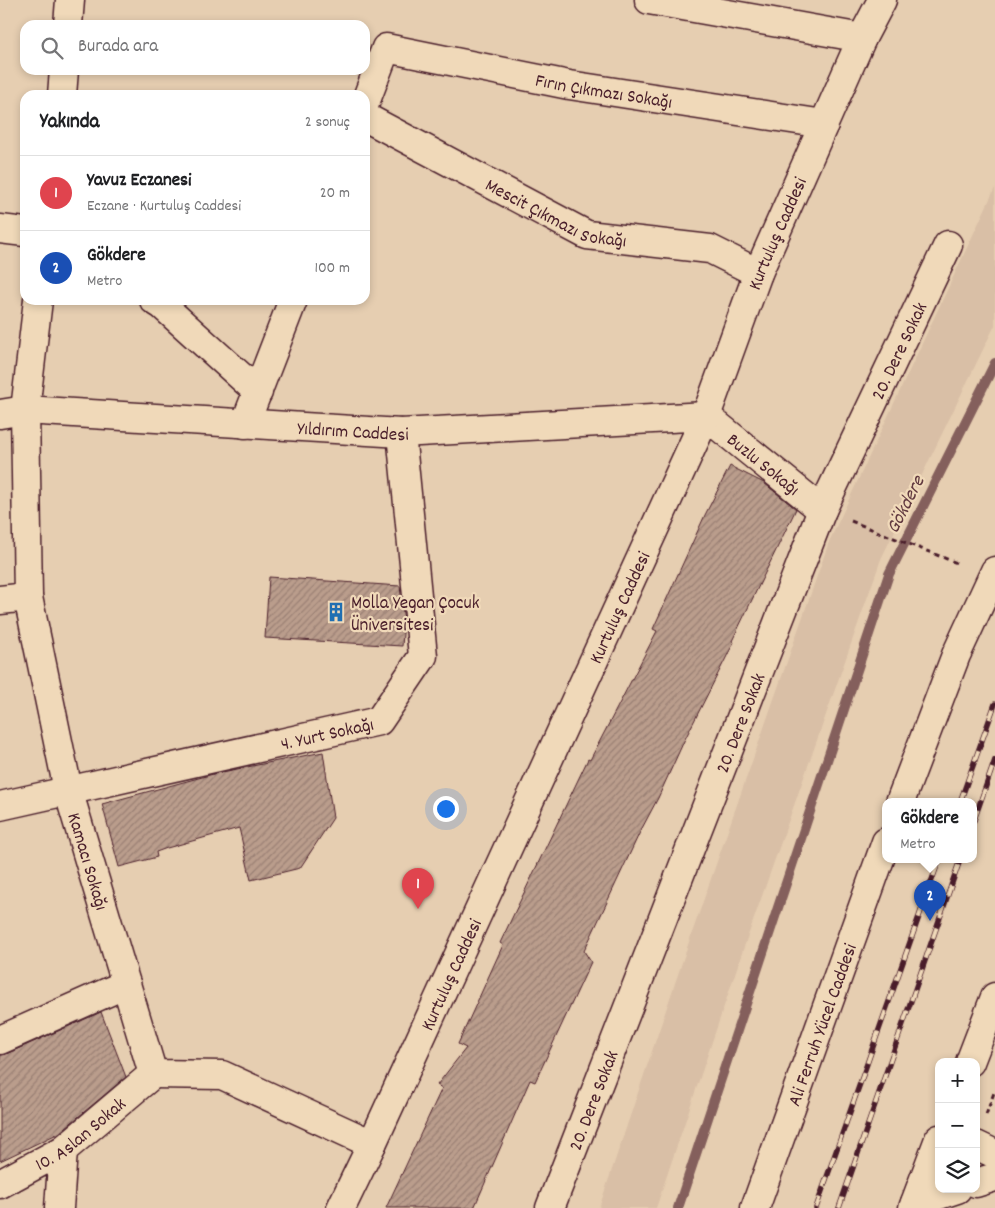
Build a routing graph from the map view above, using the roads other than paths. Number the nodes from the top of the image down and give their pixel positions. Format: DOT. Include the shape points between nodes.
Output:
graph roads {
  1 [pos="70,0"];
  2 [pos="649,0"];
  3 [pos="882,0"];
  4 [pos="68,20"];
  5 [pos="862,38"];
  6 [pos="64,75"];
  7 [pos="62,90"];
  8 [pos="370,90"];
  9 [pos="370,120"];
  10 [pos="824,124"];
  11 [pos="0,229"];
  12 [pos="20,231"];
  13 [pos="948,245"];
  14 [pos="758,274"];
  15 [pos="37,305"];
  16 [pos="162,305"];
  17 [pos="291,305"];
  18 [pos="258,392"];
  19 [pos="12,412"];
  20 [pos="706,416"];
  21 [pos="246,424"];
  22 [pos="401,433"];
  23 [pos="822,510"];
  24 [pos="995,571"];
  25 [pos="28,597"];
  26 [pos="0,600"];
  27 [pos="68,790"];
  28 [pos="902,798"];
  29 [pos="0,806"];
  30 [pos="882,853"];
  31 [pos="126,984"];
  32 [pos="995,997"];
  33 [pos="0,1040"];
  34 [pos="972,1058"];
  35 [pos="153,1074"];
  36 [pos="372,1144"];
  37 [pos="980,1147"];
  38 [pos="936,1148"];
  39 [pos="63,1150"];
  40 [pos="995,1154"];
  41 [pos="995,1177"];
  42 [pos="980,1182"];
  43 [pos="0,1184"];
  44 [pos="946,1193"];
  45 [pos="914,1205"];
  46 [pos="59,1208"];
  47 [pos="341,1208"];
  48 [pos="550,1208"];
  49 [pos="755,1208"];
  1 -- 4 [label="street"];
  2 -- 5 [label="street"];
  3 -- 5 [label="street, Kurtuluş Caddesi"];
  5 -- 10 [label="street, Kurtuluş Caddesi"];
  6 -- 7 [label="street"];
  8 -- 10 [label="street, Fırın Çıkmazı Sokağı" via="386,48 569,85"];
  9 -- 14 [label="street, Mescit Çıkmazı Sokağı" via="587,235 710,249"];
  10 -- 14 [label="street, Kurtuluş Caddesi"];
  11 -- 12 [label="street"];
  13 -- 23 [label="street, 20. Dere Sokak"];
  14 -- 20 [label="street, Kurtuluş Caddesi"];
  15 -- 19 [label="street, Kamacı Sokağı"];
  16 -- 18 [label="street"];
  17 -- 18 [label="street"];
  18 -- 21 [label="street"];
  19 -- 21 [label="street, Yıldırım Caddesi"];
  19 -- 25 [label="street, Kamacı Sokağı"];
  20 -- 22 [label="street, Yıldırım Caddesi"];
  20 -- 23 [label="street, Buzlu Sokağı"];
  20 -- 36 [label="street, Kurtuluş Caddesi"];
  21 -- 22 [label="street, Yıldırım Caddesi"];
  22 -- 27 [label="street, 4. Yurt Sokağı" via="423,656 379,720"];
  23 -- 48 [label="street, 20. Dere Sokak"];
  24 -- 28 [label="street" via="956,655"];
  25 -- 26 [label="street"];
  25 -- 27 [label="street, Kamacı Sokağı"];
  27 -- 29 [label="street, 4. Yurt Sokağı"];
  27 -- 31 [label="street, Kamacı Sokağı"];
  30 -- 49 [label="street, Ali Ferruh Yücel Caddesi"];
  31 -- 33 [label="street"];
  31 -- 35 [label="street, Kamacı Sokağı"];
  32 -- 34 [label="street"];
  35 -- 36 [label="street" via="222,1075"];
  35 -- 39 [label="street, 10. Aslan Sokak"];
  36 -- 47 [label="street, Kurtuluş Caddesi"];
  37 -- 40 [label="street"];
  38 -- 45 [label="street"];
  39 -- 43 [label="street, 10. Aslan Sokak"];
  39 -- 46 [label="street"];
  41 -- 42 [label="street"];
  44 -- 45 [label="street"];
}
